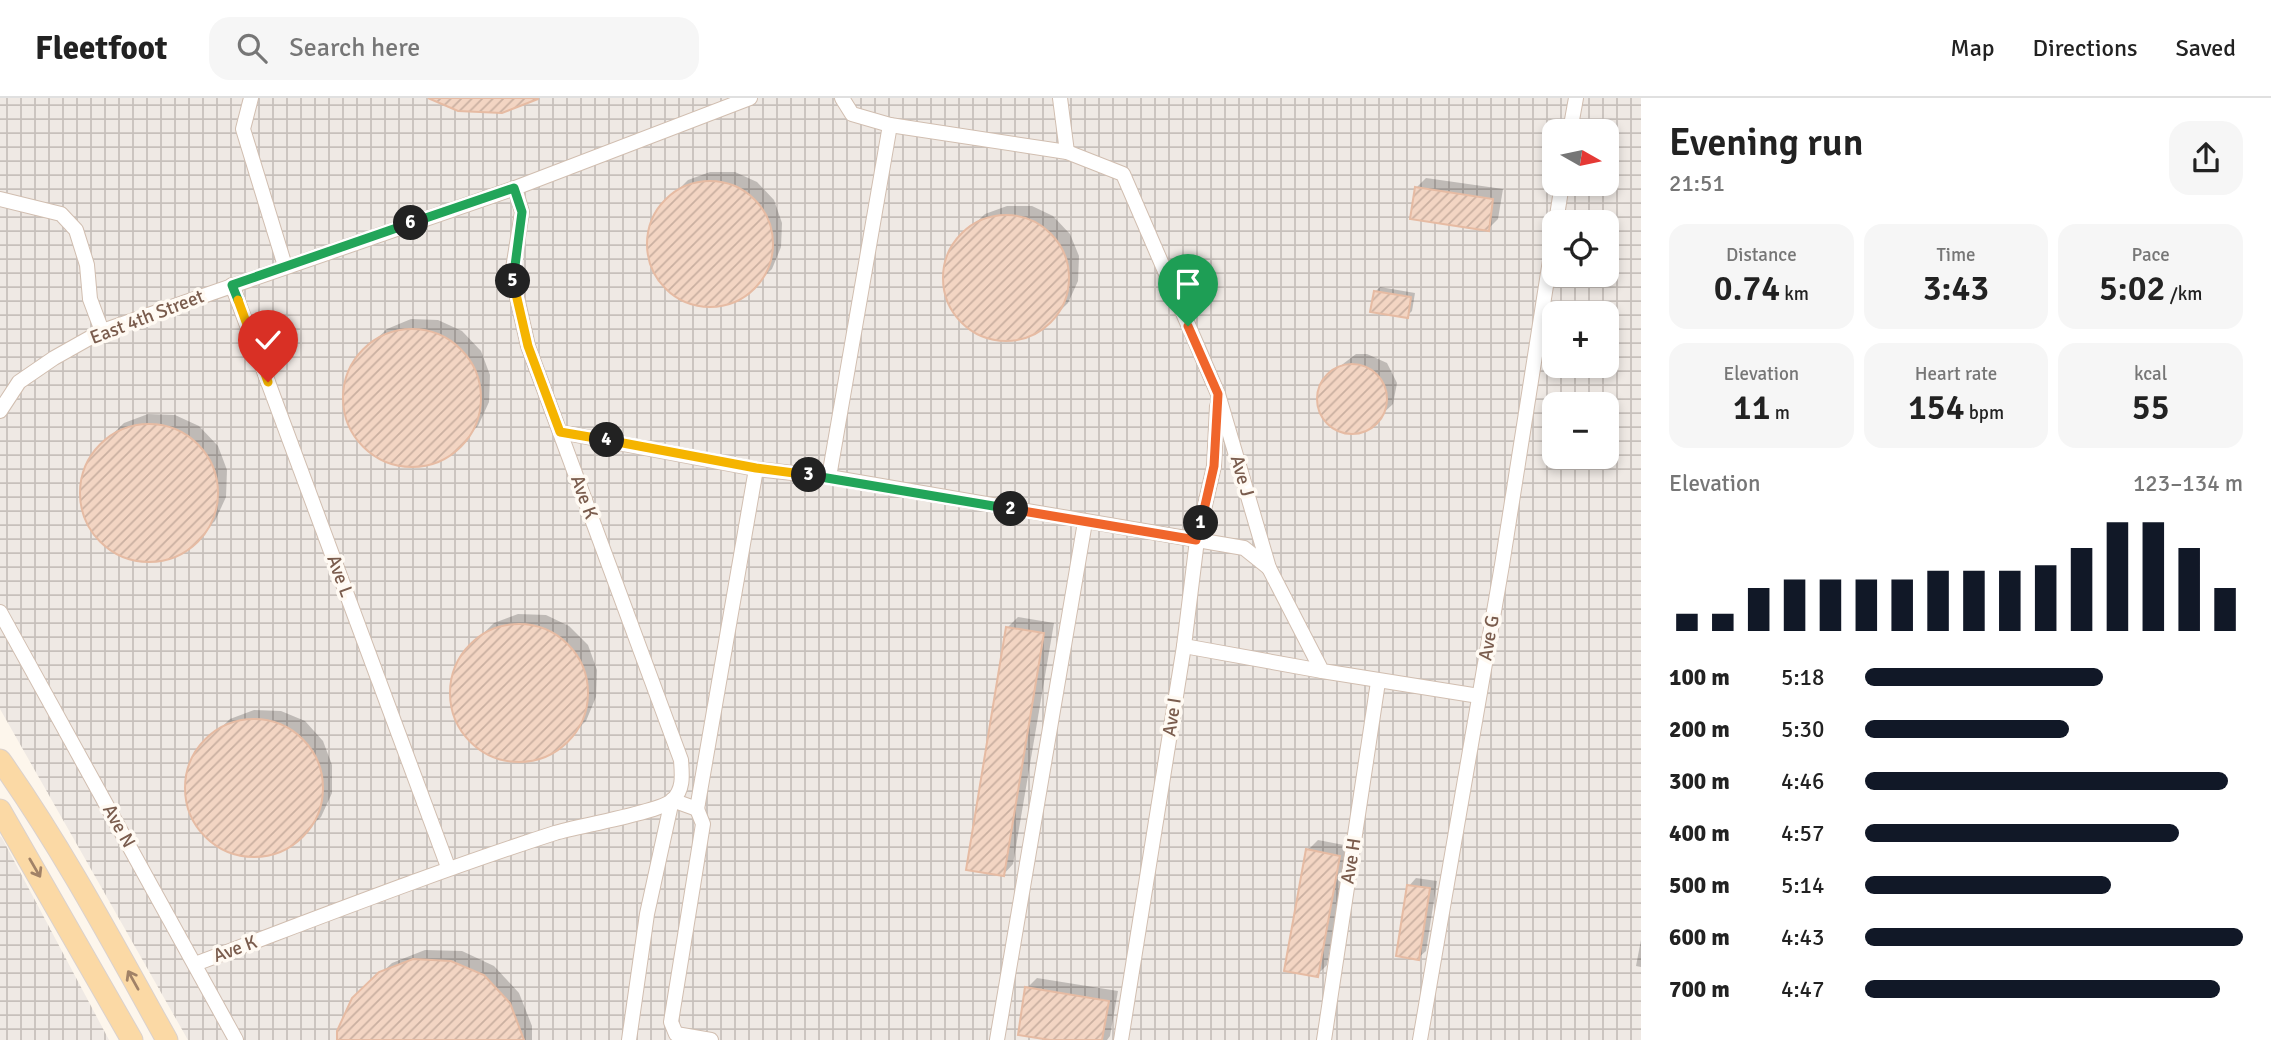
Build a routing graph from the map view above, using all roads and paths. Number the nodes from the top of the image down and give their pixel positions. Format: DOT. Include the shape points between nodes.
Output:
graph roads {
  1 [pos="251,98"];
  2 [pos="750,98"];
  3 [pos="842,98"];
  4 [pos="1060,98"];
  5 [pos="1576,98"];
  6 [pos="1572,119"];
  7 [pos="890,125"];
  8 [pos="1067,152"];
  9 [pos="514,188"];
  10 [pos="0,200"];
  11 [pos="285,266"];
  12 [pos="232,285"];
  13 [pos="1546,287"];
  14 [pos="102,331"];
  15 [pos="1218,394"];
  16 [pos="0,411"];
  17 [pos="560,432"];
  18 [pos="756,468"];
  19 [pos="829,477"];
  20 [pos="1085,522"];
  21 [pos="1196,540"];
  22 [pos="1269,568"];
  23 [pos="0,612"];
  24 [pos="1184,646"];
  25 [pos="1322,671"];
  26 [pos="1378,681"];
  27 [pos="1479,696"];
  28 [pos="0,760"];
  29 [pos="672,800"];
  30 [pos="697,809"];
  31 [pos="0,810"];
  32 [pos="448,867"];
  33 [pos="195,964"];
  34 [pos="132,1040"];
  35 [pos="167,1040"];
  36 [pos="236,1040"];
  37 [pos="629,1040"];
  38 [pos="711,1040"];
  39 [pos="997,1040"];
  40 [pos="1121,1040"];
  41 [pos="1324,1040"];
  42 [pos="1420,1040"];
  1 -- 11 [label="street" via="243,129"];
  2 -- 9 [label="street, East 4th Street"];
  3 -- 7 [label="street, Ave J" via="852,114"];
  4 -- 8 [label="street"];
  5 -- 6 [label="street"];
  7 -- 8 [label="street, Ave J"];
  7 -- 19 [label="street"];
  8 -- 15 [label="street, Ave J" via="1123,174"];
  9 -- 11 [label="street, East 4th Street"];
  9 -- 17 [label="street, Ave K" via="522,212 512,275 528,346"];
  10 -- 14 [label="street" via="61,214 76,230 87,265 90,299"];
  11 -- 12 [label="street, East 4th Street"];
  12 -- 14 [label="street, East 4th Street"];
  12 -- 32 [label="street, Ave L"];
  13 -- 27 [label="street, Ave G"];
  14 -- 16 [label="street, East 4th Street" via="19,382"];
  15 -- 21 [label="street, Ave I" via="1214,466"];
  15 -- 22 [label="street, Ave J"];
  17 -- 18 [label="street"];
  17 -- 29 [label="street, Ave K" via="681,760 683,782"];
  18 -- 19 [label="street"];
  18 -- 30 [label="street"];
  19 -- 20 [label="street"];
  20 -- 21 [label="street"];
  20 -- 39 [label="street"];
  21 -- 22 [label="street" via="1244,548"];
  21 -- 24 [label="street, Ave I"];
  22 -- 25 [label="street, Ave J"];
  23 -- 33 [label="street, Ave N"];
  24 -- 25 [label="street"];
  24 -- 40 [label="street, Ave I"];
  25 -- 26 [label="street"];
  26 -- 27 [label="street"];
  26 -- 41 [label="street, Ave H"];
  27 -- 42 [label="street, Ave G"];
  35 -- 28 [label="main road, one-way" via="71,868"];
  29 -- 30 [label="street"];
  29 -- 32 [label="street, Ave K" via="656,809 584,823"];
  29 -- 37 [label="street, Ave K" via="647,914"];
  30 -- 38 [label="street" via="703,824 671,1011 676,1034"];
  31 -- 34 [label="main road, one-way"];
  32 -- 33 [label="street, Ave K"];
  33 -- 36 [label="street, Ave N"];
}
